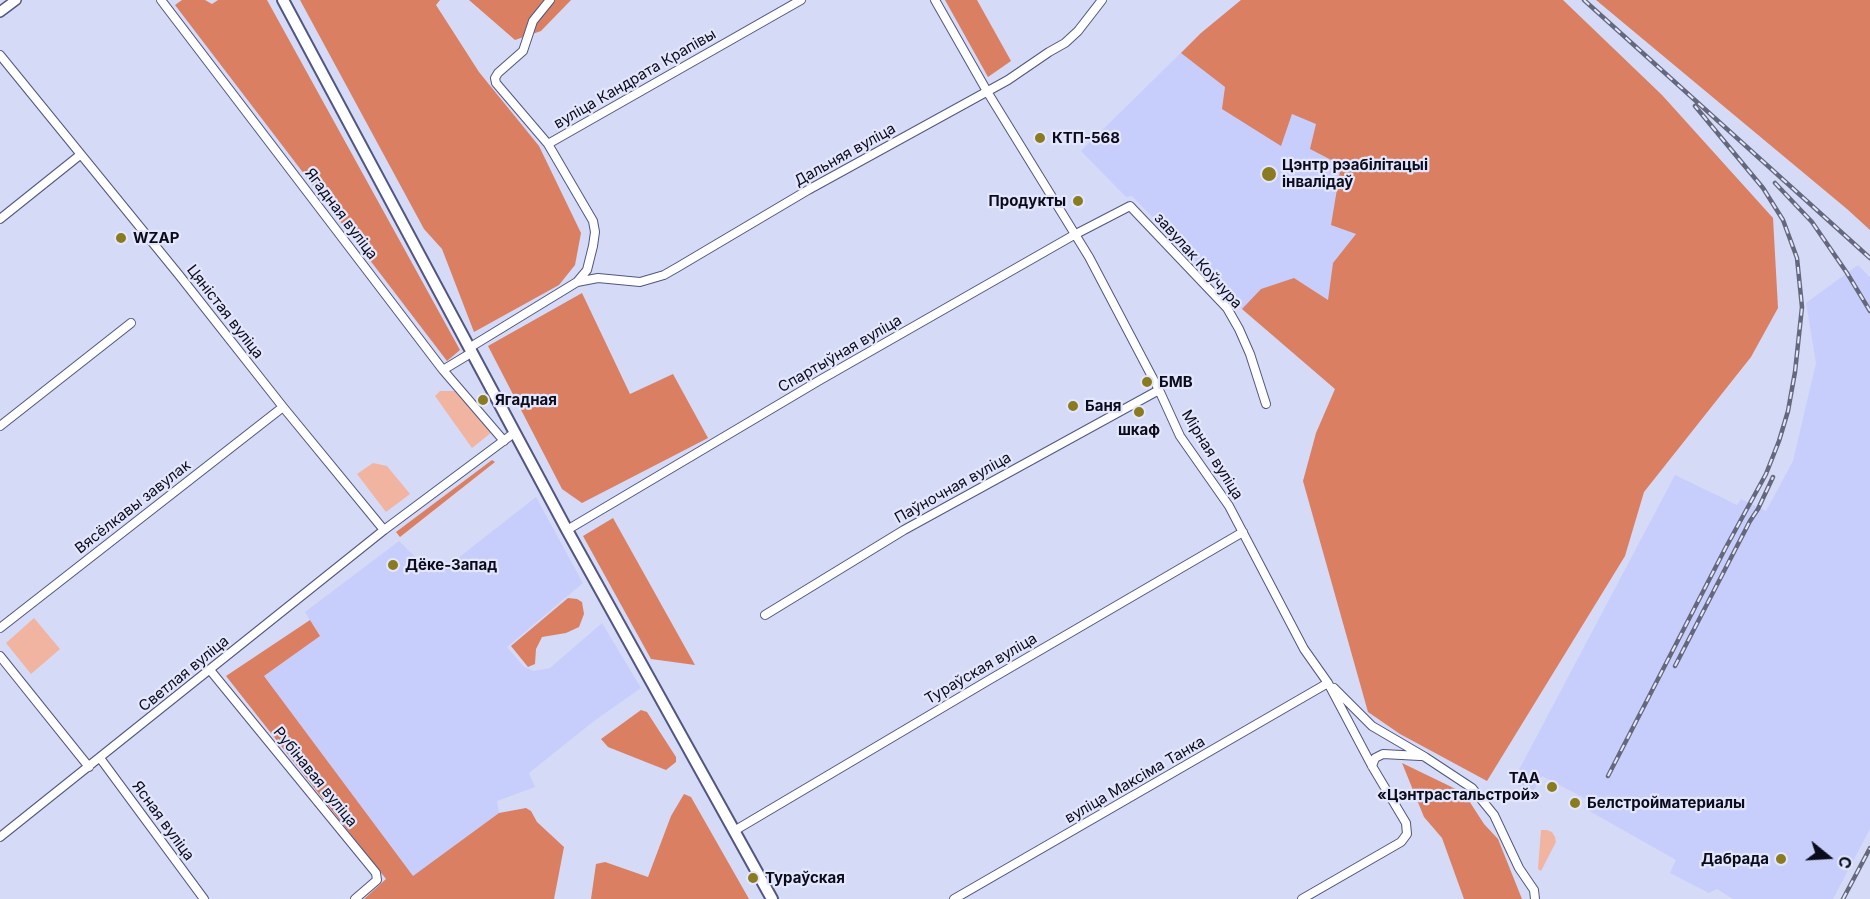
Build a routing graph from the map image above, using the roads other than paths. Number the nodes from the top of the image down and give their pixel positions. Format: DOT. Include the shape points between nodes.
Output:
graph roads {
  1 [pos="16,0"];
  2 [pos="161,0"];
  3 [pos="283,0"];
  4 [pos="550,0"];
  5 [pos="801,0"];
  6 [pos="935,0"];
  7 [pos="1102,0"];
  8 [pos="0,12"];
  9 [pos="0,55"];
  10 [pos="988,93"];
  11 [pos="548,144"];
  12 [pos="81,155"];
  13 [pos="1130,206"];
  14 [pos="0,219"];
  15 [pos="1074,235"];
  16 [pos="578,282"];
  17 [pos="131,323"];
  18 [pos="470,350"];
  19 [pos="443,370"];
  20 [pos="1159,390"];
  21 [pos="1266,404"];
  22 [pos="283,407"];
  23 [pos="0,426"];
  24 [pos="514,433"];
  25 [pos="504,441"];
  26 [pos="384,530"];
  27 [pos="567,530"];
  28 [pos="1243,532"];
  29 [pos="765,615"];
  30 [pos="0,628"];
  31 [pos="0,656"];
  32 [pos="210,670"];
  33 [pos="1328,683"];
  34 [pos="1425,757"];
  35 [pos="100,758"];
  36 [pos="1372,766"];
  37 [pos="89,767"];
  38 [pos="734,831"];
  39 [pos="0,837"];
  40 [pos="204,899"];
  41 [pos="355,899"];
  42 [pos="772,899"];
  43 [pos="954,899"];
  44 [pos="1302,899"];
  45 [pos="1535,899"];
  1 -- 8 [label="street"];
  2 -- 19 [label="street, Ягадная вуліца"];
  3 -- 18 [label="main road"];
  4 -- 11 [label="street, вуліца Кандрата Крапівы" via="533,21 523,51 495,78"];
  5 -- 11 [label="street, вуліца Кандрата Крапівы"];
  6 -- 10 [label="street, Мірная вуліца"];
  7 -- 10 [label="street, Дальняя вуліца" via="1065,43"];
  9 -- 12 [label="street, Цяністая вуліца"];
  10 -- 15 [label="street, Мірная вуліца"];
  10 -- 16 [label="street, Дальняя вуліца" via="808,190 664,274 640,282 598,278"];
  11 -- 16 [label="street" via="596,232 587,270"];
  12 -- 14 [label="street"];
  12 -- 22 [label="street, Цяністая вуліца"];
  13 -- 15 [label="street, Спартыўная вуліца"];
  13 -- 21 [label="street, завулак Коўчура" via="1227,308 1250,354"];
  15 -- 20 [label="street, Мірная вуліца"];
  15 -- 27 [label="street, Спартыўная вуліца"];
  16 -- 18 [label="street"];
  17 -- 23 [label="street"];
  18 -- 19 [label="street"];
  18 -- 24 [label="main road"];
  19 -- 25 [label="street, Ягадная вуліца"];
  20 -- 28 [label="street, Мірная вуліца" via="1180,436 1221,493"];
  20 -- 29 [label="street, Паўночная вуліца" via="904,530"];
  22 -- 26 [label="street, Цяністая вуліца"];
  22 -- 30 [label="street, Вясёлкавы завулак"];
  24 -- 25 [label="street, Светлая вуліца"];
  24 -- 27 [label="main road"];
  25 -- 26 [label="street, Светлая вуліца"];
  26 -- 32 [label="street, Светлая вуліца"];
  27 -- 38 [label="main road"];
  28 -- 33 [label="street, Мірная вуліца" via="1304,648"];
  28 -- 38 [label="street, Тураўская вуліца"];
  31 -- 37 [label="street"];
  32 -- 35 [label="street, Светлая вуліца"];
  32 -- 41 [label="street, Рубінавая вуліца" via="376,873 377,880"];
  33 -- 34 [label="street" via="1372,726"];
  33 -- 36 [label="street, Мірная вуліца"];
  33 -- 43 [label="street, вуліца Максіма Танка"];
  34 -- 36 [label="street" via="1383,754 1375,758"];
  34 -- 45 [label="street" via="1472,788 1486,806 1534,890"];
  35 -- 37 [label="street, Светлая вуліца"];
  35 -- 40 [label="street, Ясная вуліца"];
  36 -- 44 [label="street, Мірная вуліца" via="1406,823 1407,834 1401,842"];
  37 -- 39 [label="street, Светлая вуліца"];
  38 -- 42 [label="main road"];
}
